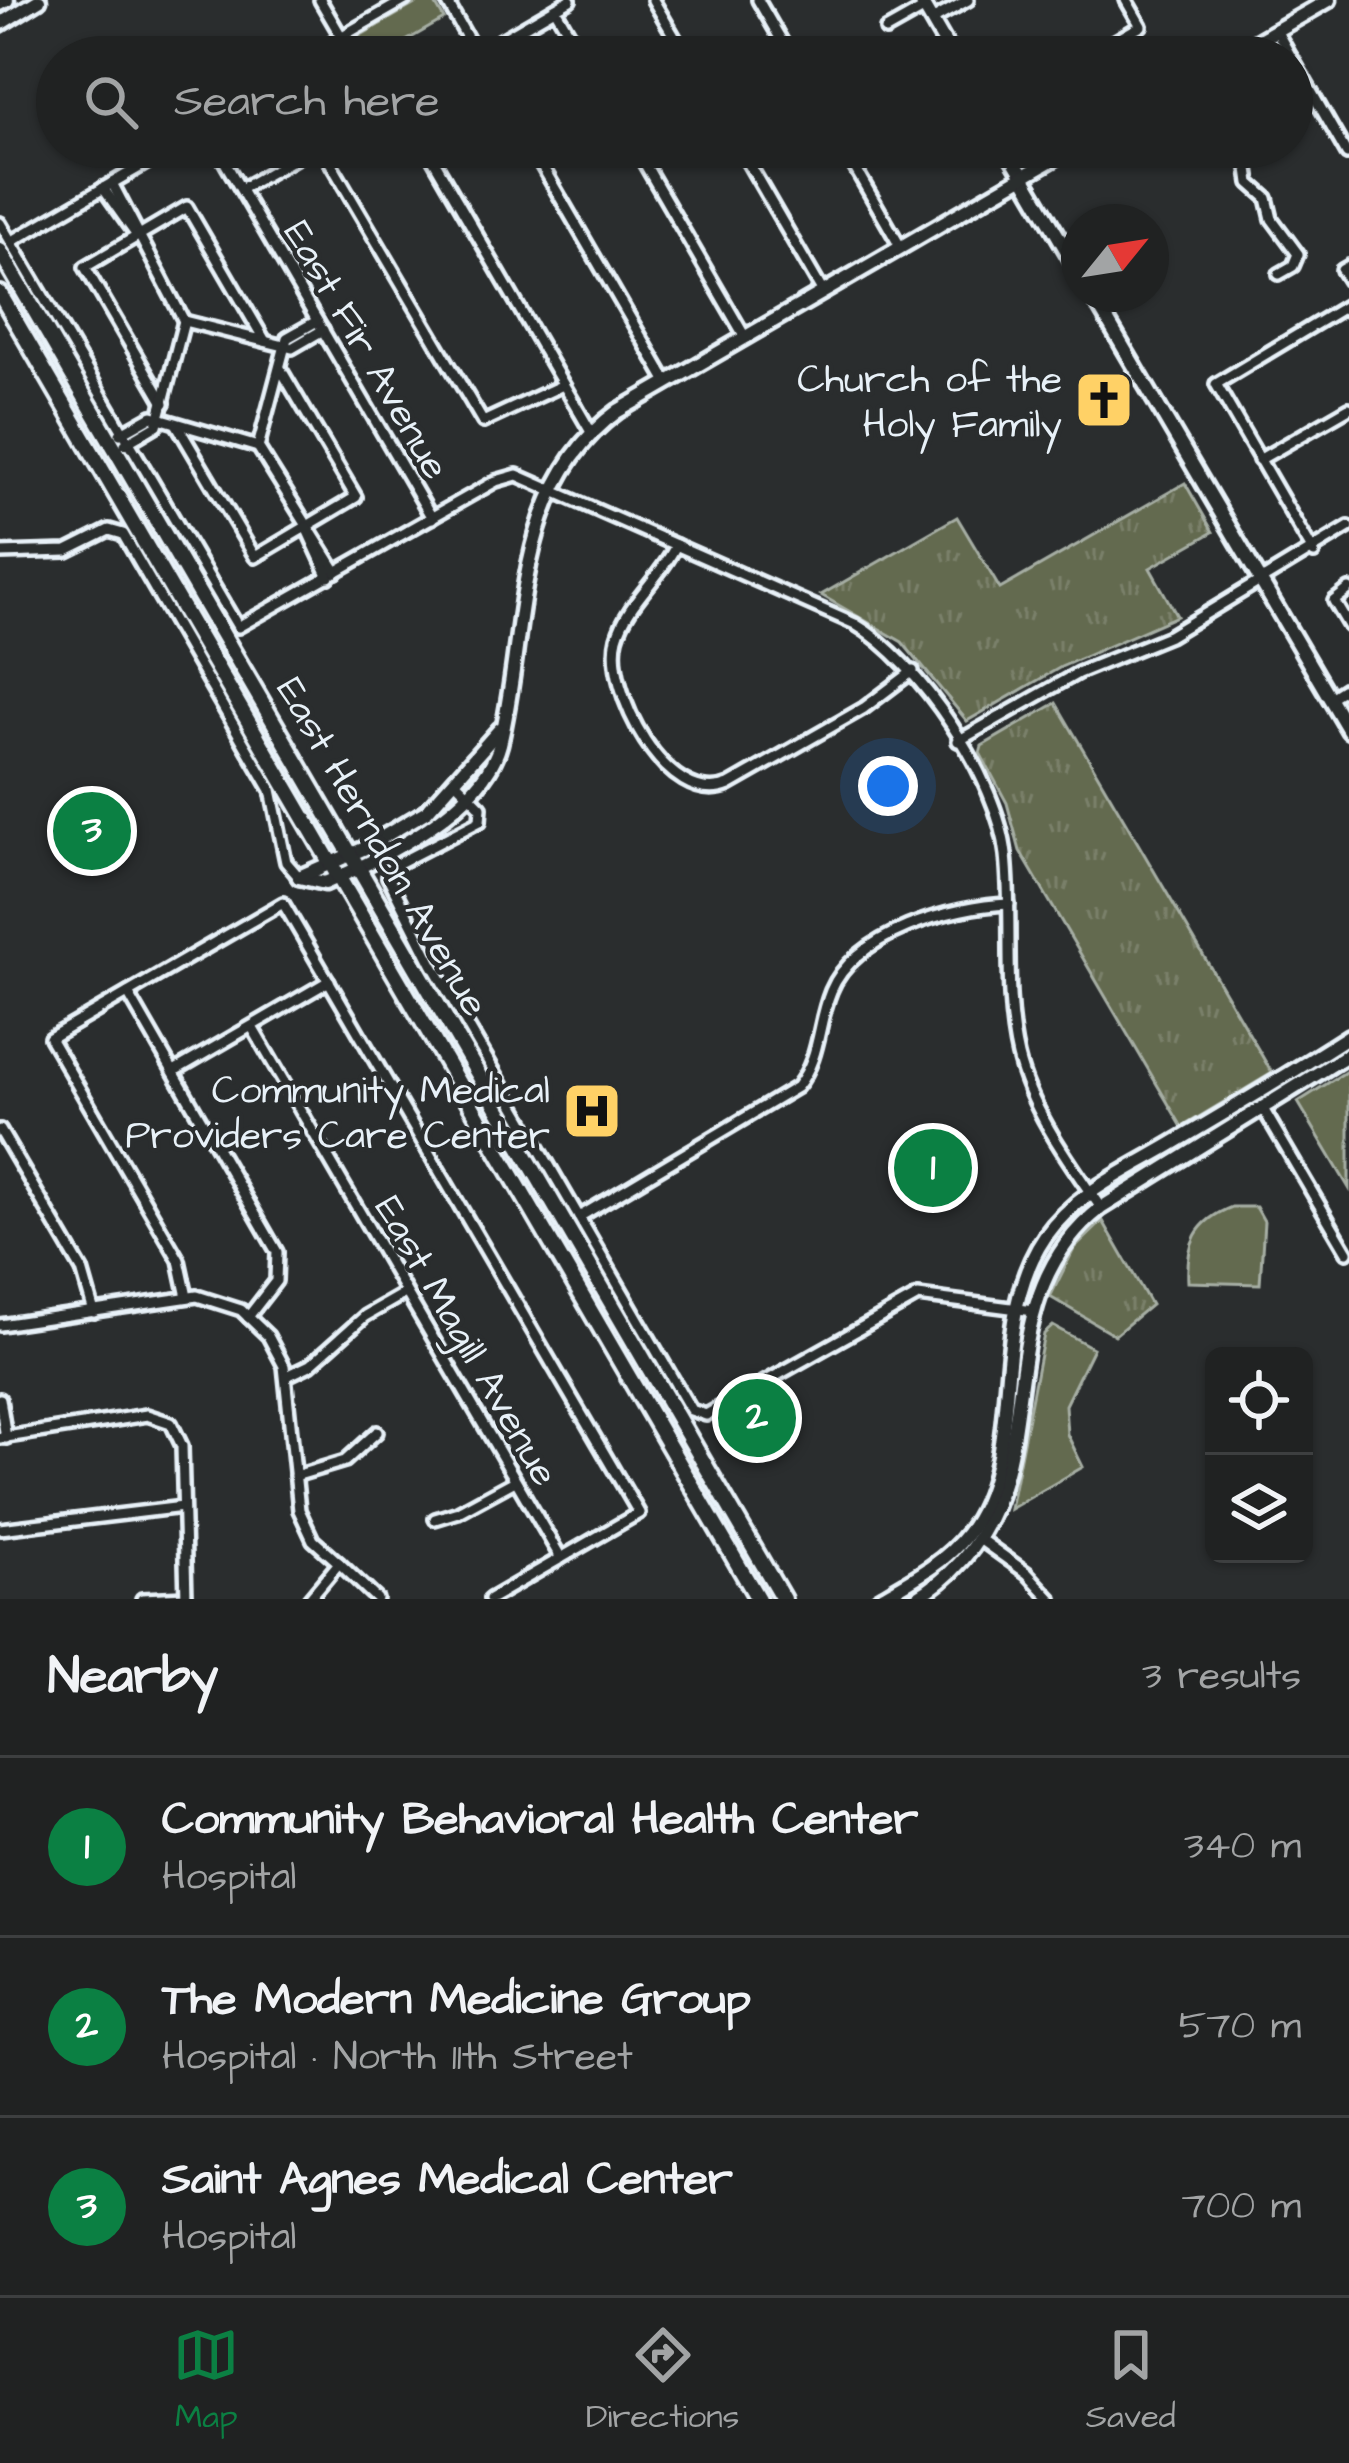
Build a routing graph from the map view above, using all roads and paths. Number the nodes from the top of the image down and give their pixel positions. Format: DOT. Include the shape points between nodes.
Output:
graph roads {
  1 [pos="39,0"];
  2 [pos="320,0"];
  3 [pos="446,0"];
  4 [pos="570,0"];
  5 [pos="653,0"];
  6 [pos="758,0"];
  7 [pos="968,0"];
  8 [pos="1126,0"];
  9 [pos="1329,0"];
  10 [pos="396,2"];
  11 [pos="555,9"];
  12 [pos="926,9"];
  13 [pos="0,23"];
  14 [pos="886,30"];
  15 [pos="1276,30"];
  16 [pos="341,36"];
  17 [pos="467,36"];
  18 [pos="511,36"];
  19 [pos="571,36"];
  20 [pos="674,36"];
  21 [pos="779,36"];
  22 [pos="941,36"];
  23 [pos="1124,36"];
  24 [pos="1266,36"];
  25 [pos="1280,36"];
  26 [pos="1313,94"];
  27 [pos="1347,154"];
  28 [pos="138,168"];
  29 [pos="228,168"];
  30 [pos="280,168"];
  31 [pos="331,168"];
  32 [pos="438,168"];
  33 [pos="543,168"];
  34 [pos="647,168"];
  35 [pos="751,168"];
  36 [pos="855,168"];
  37 [pos="1018,168"];
  38 [pos="1039,168"];
  39 [pos="1248,168"];
  40 [pos="1023,177"];
  41 [pos="108,186"];
  42 [pos="241,189"];
  43 [pos="0,223"];
  44 [pos="136,236"];
  45 [pos="1061,241"];
  46 [pos="6,247"];
  47 [pos="901,248"];
  48 [pos="1346,268"];
  49 [pos="1279,274"];
  50 [pos="1349,281"];
  51 [pos="823,292"];
  52 [pos="0,293"];
  53 [pos="1349,304"];
  54 [pos="1103,312"];
  55 [pos="184,321"];
  56 [pos="320,326"];
  57 [pos="745,337"];
  58 [pos="265,341"];
  59 [pos="284,346"];
  60 [pos="280,368"];
  61 [pos="667,382"];
  62 [pos="563,385"];
  63 [pos="164,403"];
  64 [pos="1349,408"];
  65 [pos="160,418"];
  66 [pos="177,425"];
  67 [pos="591,432"];
  68 [pos="123,439"];
  69 [pos="258,447"];
  70 [pos="1259,460"];
  71 [pos="551,488"];
  72 [pos="432,518"];
  73 [pos="305,527"];
  74 [pos="1349,527"];
  75 [pos="676,544"];
  76 [pos="1314,553"];
  77 [pos="0,554"];
  78 [pos="332,574"];
  79 [pos="1261,583"];
  80 [pos="1349,589"];
  81 [pos="1349,626"];
  82 [pos="913,671"];
  83 [pos="1349,686"];
  84 [pos="1349,701"];
  85 [pos="1333,704"];
  86 [pos="1349,731"];
  87 [pos="958,741"];
  88 [pos="462,787"];
  89 [pos="355,861"];
  90 [pos="336,869"];
  91 [pos="299,877"];
  92 [pos="1009,904"];
  93 [pos="329,981"];
  94 [pos="128,992"];
  95 [pos="252,1027"];
  96 [pos="1349,1036"];
  97 [pos="1349,1054"];
  98 [pos="1311,1060"];
  99 [pos="174,1071"];
  100 [pos="1262,1107"];
  101 [pos="0,1130"];
  102 [pos="1091,1192"];
  103 [pos="1101,1208"];
  104 [pos="579,1216"];
  105 [pos="1347,1252"];
  106 [pos="405,1293"];
  107 [pos="187,1297"];
  108 [pos="1015,1309"];
  109 [pos="1034,1311"];
  110 [pos="94,1312"];
  111 [pos="248,1317"];
  112 [pos="0,1325"];
  113 [pos="287,1376"];
  114 [pos="0,1399"];
  115 [pos="377,1432"];
  116 [pos="3,1438"];
  117 [pos="295,1476"];
  118 [pos="515,1481"];
  119 [pos="183,1507"];
  120 [pos="435,1519"];
  121 [pos="0,1529"];
  122 [pos="975,1536"];
  123 [pos="561,1558"];
  124 [pos="339,1563"];
  125 [pos="186,1598"];
  126 [pos="142,1599"];
  127 [pos="309,1599"];
  128 [pos="377,1599"];
  129 [pos="490,1599"];
  130 [pos="758,1599"];
  131 [pos="783,1599"];
  132 [pos="879,1599"];
  133 [pos="915,1599"];
  134 [pos="1051,1599"];
  1 -- 13 [label="main road"];
  2 -- 16 [label="street"];
  3 -- 17 [label="street"];
  4 -- 11 [label="street"];
  5 -- 20 [label="street"];
  6 -- 21 [label="street"];
  7 -- 12 [label="street"];
  8 -- 23 [label="street" via="1141,26"];
  9 -- 15 [label="main road"];
  10 -- 16 [label="street"];
  11 -- 18 [label="street"];
  11 -- 19 [label="street"];
  12 -- 14 [label="street"];
  12 -- 22 [label="main road"];
  15 -- 24 [label="main road"];
  15 -- 25 [label="street"];
  26 -- 27 [label="street"];
  28 -- 41 [label="street"];
  29 -- 42 [label="street, East Fir Avenue"];
  30 -- 42 [label="street"];
  31 -- 62 [label="street" via="483,422"];
  32 -- 62 [label="street"];
  33 -- 61 [label="street"];
  34 -- 57 [label="street"];
  35 -- 51 [label="street"];
  36 -- 47 [label="street"];
  37 -- 40 [label="main road"];
  38 -- 40 [label="main road"];
  39 -- 49 [label="street" via="1298,254"];
  40 -- 45 [label="main road"];
  40 -- 47 [label="main road"];
  41 -- 44 [label="street"];
  41 -- 46 [label="street"];
  42 -- 56 [label="street, East Fir Avenue"];
  43 -- 46 [label="street"];
  44 -- 55 [label="street"];
  44 -- 58 [label="street" via="187,207"];
  44 -- 63 [label="street" via="85,267"];
  46 -- 68 [label="street"];
  46 -- 89 [label="main road, East Herndon Avenue"];
  47 -- 51 [label="main road"];
  48 -- 50 [label="street"];
  51 -- 57 [label="main road"];
  52 -- 90 [label="main road, East Herndon Avenue"];
  53 -- 70 [label="street" via="1216,384"];
  54 -- 79 [label="main road"];
  55 -- 58 [label="street"];
  55 -- 63 [label="street"];
  56 -- 59 [label="street"];
  56 -- 72 [label="street, East Fir Avenue"];
  57 -- 61 [label="main road"];
  58 -- 59 [label="street"];
  59 -- 60 [label="street"];
  60 -- 69 [label="street"];
  60 -- 73 [label="street" via="356,497"];
  61 -- 67 [label="main road"];
  62 -- 67 [label="street"];
  63 -- 65 [label="street"];
  64 -- 70 [label="street"];
  65 -- 66 [label="street"];
  65 -- 68 [label="street"];
  66 -- 69 [label="street"];
  66 -- 73 [label="street" via="255,556"];
  67 -- 71 [label="main road"];
  68 -- 78 [label="street" via="238,627"];
  69 -- 73 [label="street"];
  70 -- 76 [label="street"];
  71 -- 72 [label="street" via="506,477"];
  71 -- 75 [label="street"];
  71 -- 88 [label="main road" via="500,729"];
  72 -- 78 [label="street"];
  73 -- 78 [label="street"];
  74 -- 76 [label="street"];
  75 -- 82 [label="street" via="855,624"];
  75 -- 82 [label="street" via="625,618 614,659 626,702 681,783 729,785"];
  76 -- 79 [label="street"];
  77 -- 91 [label="street" via="67,551 115,530 123,534 272,790 286,862"];
  79 -- 85 [label="main road"];
  79 -- 87 [label="street"];
  80 -- 81 [label="street" via="1334,601"];
  82 -- 87 [label="street"];
  83 -- 85 [label="street"];
  84 -- 85 [label="street"];
  85 -- 86 [label="main road"];
  87 -- 92 [label="street" via="999,824"];
  88 -- 89 [label="main road"];
  88 -- 104 [label="street" via="481,807 480,821 394,866 388,877"];
  89 -- 90 [label="main road"];
  89 -- 131 [label="main road, East Herndon Avenue"];
  90 -- 91 [label="main road"];
  90 -- 130 [label="main road, East Herndon Avenue"];
  92 -- 102 [label="street" via="1022,1070"];
  92 -- 104 [label="street" via="931,916 856,958 831,991 817,1054 797,1087"];
  93 -- 94 [label="street" via="283,903"];
  93 -- 95 [label="street"];
  93 -- 123 [label="street" via="639,1513"];
  94 -- 99 [label="street"];
  94 -- 107 [label="street" via="50,1038 179,1260"];
  95 -- 99 [label="street"];
  95 -- 106 [label="street, East Magill Avenue"];
  96 -- 98 [label="main road"];
  97 -- 100 [label="main road"];
  98 -- 100 [label="main road"];
  98 -- 102 [label="main road"];
  99 -- 111 [label="street" via="277,1252 276,1280"];
  100 -- 103 [label="main road"];
  100 -- 105 [label="street"];
  101 -- 110 [label="street" via="82,1270"];
  102 -- 103 [label="street"];
  102 -- 108 [label="main road" via="1044,1239"];
  103 -- 109 [label="main road" via="1059,1250"];
  104 -- 108 [label="street" via="698,1414 918,1296"];
  106 -- 113 [label="street"];
  106 -- 118 [label="street, East Magill Avenue"];
  107 -- 110 [label="street"];
  107 -- 111 [label="street" via="216,1298"];
  108 -- 109 [label="street"];
  108 -- 122 [label="main road" via="1001,1467"];
  109 -- 122 [label="main road" via="1006,1481"];
  110 -- 112 [label="street"];
  111 -- 113 [label="street"];
  113 -- 117 [label="street"];
  114 -- 116 [label="street"];
  115 -- 117 [label="street" via="345,1461"];
  116 -- 119 [label="street" via="147,1415 171,1423 182,1446"];
  117 -- 124 [label="street" via="307,1530"];
  118 -- 120 [label="street"];
  118 -- 123 [label="street, East Magill Avenue"];
  119 -- 121 [label="street"];
  119 -- 125 [label="street"];
  122 -- 132 [label="main road"];
  122 -- 133 [label="main road"];
  122 -- 134 [label="street"];
  123 -- 129 [label="street"];
  124 -- 127 [label="street"];
  124 -- 128 [label="street"];
  125 -- 126 [label="street"];
}
